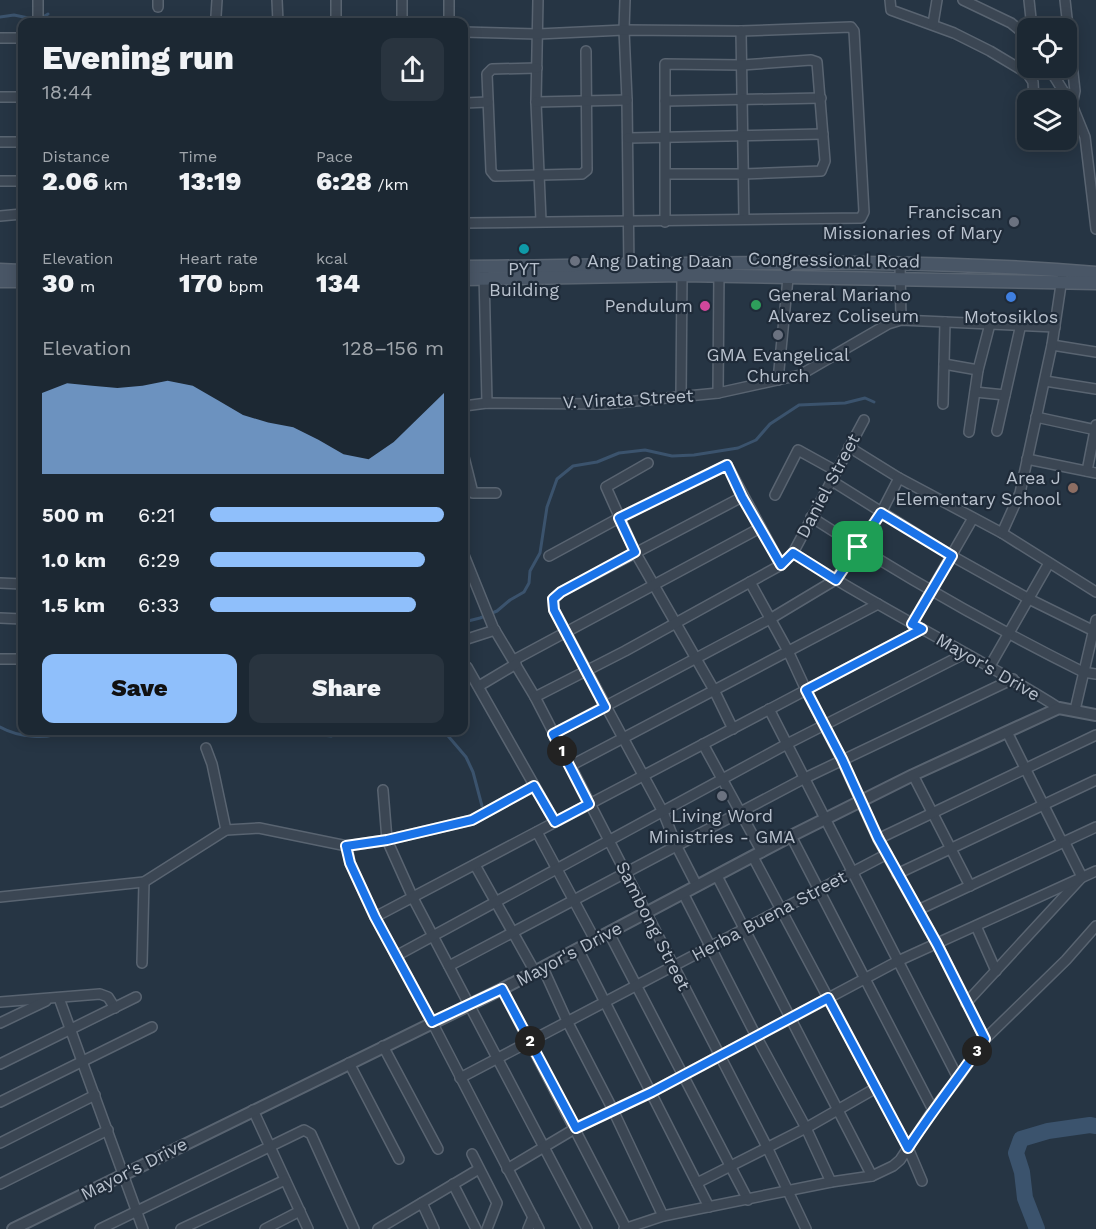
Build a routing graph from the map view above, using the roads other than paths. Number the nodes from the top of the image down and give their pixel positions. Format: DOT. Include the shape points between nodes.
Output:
graph roads {
  1 [pos="38,0"];
  2 [pos="217,0"];
  3 [pos="277,0"];
  4 [pos="336,0"];
  5 [pos="402,0"];
  6 [pos="449,0"];
  7 [pos="538,0"];
  8 [pos="625,0"];
  9 [pos="890,0"];
  10 [pos="937,0"];
  11 [pos="963,0"];
  12 [pos="1029,0"];
  13 [pos="1065,0"];
  14 [pos="38,16"];
  15 [pos="216,16"];
  16 [pos="278,18"];
  17 [pos="336,18"];
  18 [pos="402,18"];
  19 [pos="449,18"];
  20 [pos="1031,18"];
  21 [pos="933,24"];
  22 [pos="1017,28"];
  23 [pos="624,30"];
  24 [pos="741,31"];
  25 [pos="468,32"];
  26 [pos="538,34"];
  27 [pos="0,38"];
  28 [pos="18,38"];
  29 [pos="586,51"];
  30 [pos="742,65"];
  31 [pos="537,68"];
  32 [pos="1033,90"];
  33 [pos="1075,90"];
  34 [pos="0,97"];
  35 [pos="18,97"];
  36 [pos="820,98"];
  37 [pos="627,100"];
  38 [pos="742,100"];
  39 [pos="586,101"];
  40 [pos="665,101"];
  41 [pos="488,102"];
  42 [pos="536,102"];
  43 [pos="468,103"];
  44 [pos="1077,124"];
  45 [pos="824,134"];
  46 [pos="666,136"];
  47 [pos="743,136"];
  48 [pos="628,138"];
  49 [pos="0,142"];
  50 [pos="18,142"];
  51 [pos="539,174"];
  52 [pos="666,174"];
  53 [pos="743,174"];
  54 [pos="0,181"];
  55 [pos="18,181"];
  56 [pos="18,214"];
  57 [pos="0,216"];
  58 [pos="744,219"];
  59 [pos="541,221"];
  60 [pos="629,221"];
  61 [pos="665,222"];
  62 [pos="468,223"];
  63 [pos="1096,229"];
  64 [pos="719,262"];
  65 [pos="900,264"];
  66 [pos="468,268"];
  67 [pos="0,270"];
  68 [pos="18,271"];
  69 [pos="629,271"];
  70 [pos="484,273"];
  71 [pos="1096,273"];
  72 [pos="682,275"];
  73 [pos="1062,275"];
  74 [pos="719,276"];
  75 [pos="468,278"];
  76 [pos="788,278"];
  77 [pos="900,280"];
  78 [pos="0,281"];
  79 [pos="18,281"];
  80 [pos="1096,283"];
  81 [pos="901,320"];
  82 [pos="945,322"];
  83 [pos="990,324"];
  84 [pos="1020,324"];
  85 [pos="1055,327"];
  86 [pos="1052,345"];
  87 [pos="1096,352"];
  88 [pos="944,364"];
  89 [pos="978,370"];
  90 [pos="778,380"];
  91 [pos="1045,381"];
  92 [pos="1096,389"];
  93 [pos="975,392"];
  94 [pos="718,393"];
  95 [pos="1005,395"];
  96 [pos="681,397"];
  97 [pos="487,403"];
  98 [pos="943,404"];
  99 [pos="468,405"];
  100 [pos="1036,417"];
  101 [pos="864,420"];
  102 [pos="1096,428"];
  103 [pos="997,431"];
  104 [pos="969,432"];
  105 [pos="849,447"];
  106 [pos="1027,459"];
  107 [pos="648,463"];
  108 [pos="836,471"];
  109 [pos="1092,472"];
  110 [pos="899,478"];
  111 [pos="468,480"];
  112 [pos="832,482"];
  113 [pos="496,493"];
  114 [pos="775,495"];
  115 [pos="742,497"];
  116 [pos="881,513"];
  117 [pos="811,517"];
  118 [pos="619,518"];
  119 [pos="973,518"];
  120 [pos="760,528"];
  121 [pos="1002,533"];
  122 [pos="858,547"];
  123 [pos="635,552"];
  124 [pos="793,553"];
  125 [pos="549,556"];
  126 [pos="952,556"];
  127 [pos="1049,563"];
  128 [pos="468,565"];
  129 [pos="781,565"];
  130 [pos="836,580"];
  131 [pos="750,582"];
  132 [pos="0,583"];
  133 [pos="18,584"];
  134 [pos="655,585"];
  135 [pos="930,591"];
  136 [pos="1096,592"];
  137 [pos="1029,599"];
  138 [pos="878,604"];
  139 [pos="0,618"];
  140 [pos="18,619"];
  141 [pos="770,619"];
  142 [pos="1096,620"];
  143 [pos="675,622"];
  144 [pos="912,624"];
  145 [pos="494,629"];
  146 [pos="922,629"];
  147 [pos="566,632"];
  148 [pos="1095,632"];
  149 [pos="1008,634"];
  150 [pos="468,639"];
  151 [pos="788,651"];
  152 [pos="964,654"];
  153 [pos="18,658"];
  154 [pos="696,658"];
  155 [pos="0,659"];
  156 [pos="515,662"];
  157 [pos="990,666"];
  158 [pos="468,669"];
  159 [pos="586,671"];
  160 [pos="1083,672"];
  161 [pos="1096,674"];
  162 [pos="1013,679"];
  163 [pos="479,686"];
  164 [pos="714,690"];
  165 [pos="806,690"];
  166 [pos="534,697"];
  167 [pos="605,707"];
  168 [pos="1059,708"];
  169 [pos="769,709"];
  170 [pos="1075,710"];
  171 [pos="1096,715"];
  172 [pos="824,727"];
  173 [pos="732,729"];
  174 [pos="1007,732"];
  175 [pos="553,734"];
  176 [pos="1096,735"];
  177 [pos="622,738"];
  178 [pos="703,744"];
  179 [pos="787,744"];
  180 [pos="206,748"];
  181 [pos="842,759"];
  182 [pos="570,766"];
  183 [pos="1026,769"];
  184 [pos="913,775"];
  185 [pos="643,776"];
  186 [pos="805,778"];
  187 [pos="722,780"];
  188 [pos="1096,780"];
  189 [pos="534,786"];
  190 [pos="383,790"];
  191 [pos="860,801"];
  192 [pos="589,804"];
  193 [pos="1043,805"];
  194 [pos="663,812"];
  195 [pos="931,812"];
  196 [pos="740,813"];
  197 [pos="826,819"];
  198 [pos="555,822"];
  199 [pos="1096,827"];
  200 [pos="226,830"];
  201 [pos="537,832"];
  202 [pos="791,836"];
  203 [pos="878,838"];
  204 [pos="387,840"];
  205 [pos="609,841"];
  206 [pos="1063,842"];
  207 [pos="346,846"];
  208 [pos="677,847"];
  209 [pos="951,849"];
  210 [pos="757,854"];
  211 [pos="887,854"];
  212 [pos="475,865"];
  213 [pos="557,868"];
  214 [pos="1096,871"];
  215 [pos="852,872"];
  216 [pos="625,873"];
  217 [pos="897,874"];
  218 [pos="717,876"];
  219 [pos="1082,877"];
  220 [pos="144,882"];
  221 [pos="697,886"];
  222 [pos="970,886"];
  223 [pos="819,889"];
  224 [pos="683,893"];
  225 [pos="0,897"];
  226 [pos="413,898"];
  227 [pos="574,900"];
  228 [pos="495,902"];
  229 [pos="780,908"];
  230 [pos="918,910"];
  231 [pos="645,913"];
  232 [pos="375,917"];
  233 [pos="976,926"];
  234 [pos="1096,926"];
  235 [pos="743,930"];
  236 [pos="513,933"];
  237 [pos="609,933"];
  238 [pos="433,938"];
  239 [pos="595,940"];
  240 [pos="937,944"];
  241 [pos="710,946"];
  242 [pos="579,949"];
  243 [pos="396,956"];
  244 [pos="898,961"];
  245 [pos="142,963"];
  246 [pos="449,966"];
  247 [pos="673,966"];
  248 [pos="539,970"];
  249 [pos="996,971"];
  250 [pos="865,979"];
  251 [pos="636,985"];
  252 [pos="502,989"];
  253 [pos="136,997"];
  254 [pos="55,998"];
  255 [pos="828,998"];
  256 [pos="606,1000"];
  257 [pos="0,1002"];
  258 [pos="966,1003"];
  259 [pos="469,1005"];
  260 [pos="115,1008"];
  261 [pos="789,1018"];
  262 [pos="567,1021"];
  263 [pos="432,1022"];
  264 [pos="0,1023"];
  265 [pos="152,1027"];
  266 [pos="71,1030"];
  267 [pos="756,1036"];
  268 [pos="985,1039"];
  269 [pos="530,1041"];
  270 [pos="383,1046"];
  271 [pos="720,1055"];
  272 [pos="498,1059"];
  273 [pos="83,1062"];
  274 [pos="349,1063"];
  275 [pos="0,1064"];
  276 [pos="683,1075"];
  277 [pos="460,1078"];
  278 [pos="958,1078"];
  279 [pos="876,1088"];
  280 [pos="652,1092"];
  281 [pos="95,1095"];
  282 [pos="0,1102"];
  283 [pos="253,1110"];
  284 [pos="613,1110"];
  285 [pos="837,1110"];
  286 [pos="933,1110"];
  287 [pos="576,1128"];
  288 [pos="806,1128"];
  289 [pos="108,1130"];
  290 [pos="0,1143"];
  291 [pos="269,1146"];
  292 [pos="766,1147"];
  293 [pos="545,1148"];
  294 [pos="908,1148"];
  295 [pos="438,1149"];
  296 [pos="472,1154"];
  297 [pos="399,1159"];
  298 [pos="730,1166"];
  299 [pos="479,1168"];
  300 [pos="507,1169"];
  301 [pos="124,1176"];
  302 [pos="872,1176"];
  303 [pos="285,1180"];
  304 [pos="922,1181"];
  305 [pos="831,1182"];
  306 [pos="697,1183"];
  307 [pos="0,1184"];
  308 [pos="453,1184"];
  309 [pos="788,1191"];
  310 [pos="748,1200"];
  311 [pos="422,1203"];
  312 [pos="709,1207"];
  313 [pos="136,1210"];
  314 [pos="300,1211"];
  315 [pos="663,1216"];
  316 [pos="533,1217"];
  317 [pos="391,1226"];
  318 [pos="625,1228"];
  319 [pos="13,1229"];
  320 [pos="100,1229"];
  321 [pos="143,1229"];
  322 [pos="181,1229"];
  323 [pos="265,1229"];
  324 [pos="308,1229"];
  325 [pos="354,1229"];
  326 [pos="378,1229"];
  327 [pos="435,1229"];
  328 [pos="476,1229"];
  329 [pos="487,1229"];
  330 [pos="528,1229"];
  331 [pos="539,1229"];
  332 [pos="587,1229"];
  333 [pos="806,1229"];
  1 -- 14 [label="street"];
  2 -- 15 [label="street"];
  3 -- 16 [label="street"];
  4 -- 17 [label="street"];
  5 -- 18 [label="street"];
  6 -- 19 [label="street"];
  7 -- 26 [label="street"];
  8 -- 23 [label="street"];
  9 -- 21 [label="street" via="891,10"];
  10 -- 21 [label="street"];
  11 -- 22 [label="street"];
  12 -- 20 [label="street"];
  13 -- 33 [label="street"];
  21 -- 32 [label="street" via="1027,73"];
  23 -- 24 [label="street"];
  23 -- 26 [label="street"];
  23 -- 37 [label="street"];
  24 -- 30 [label="street"];
  24 -- 58 [label="street" via="853,28 864,212 861,218"];
  25 -- 26 [label="street"];
  26 -- 31 [label="street"];
  27 -- 28 [label="street"];
  29 -- 39 [label="street"];
  30 -- 36 [label="street" via="815,61"];
  30 -- 38 [label="street"];
  30 -- 40 [label="street" via="665,64"];
  31 -- 41 [label="street" via="490,70"];
  31 -- 42 [label="street"];
  34 -- 35 [label="street"];
  36 -- 38 [label="street"];
  36 -- 45 [label="street"];
  37 -- 39 [label="street"];
  37 -- 48 [label="street"];
  38 -- 40 [label="street"];
  38 -- 47 [label="street"];
  39 -- 42 [label="street"];
  39 -- 51 [label="street" via="587,170 582,174"];
  40 -- 46 [label="street"];
  41 -- 43 [label="street"];
  41 -- 51 [label="street" via="492,173"];
  42 -- 51 [label="street"];
  44 -- 63 [label="street" via="1087,148"];
  45 -- 47 [label="street"];
  45 -- 53 [label="street" via="825,161 821,171"];
  46 -- 47 [label="street"];
  46 -- 48 [label="street"];
  46 -- 52 [label="street"];
  47 -- 53 [label="street"];
  48 -- 60 [label="street"];
  49 -- 50 [label="street"];
  51 -- 59 [label="street"];
  52 -- 53 [label="street"];
  52 -- 61 [label="street"];
  53 -- 58 [label="street"];
  54 -- 55 [label="street"];
  56 -- 57 [label="street"];
  58 -- 61 [label="street"];
  59 -- 60 [label="street"];
  59 -- 62 [label="street"];
  60 -- 61 [label="street"];
  60 -- 69 [label="street"];
  64 -- 65 [label="main road, Congressional Road"];
  64 -- 69 [label="main road, Congressional Road"];
  64 -- 74 [label="street"];
  65 -- 73 [label="main road, Congressional Road"];
  65 -- 77 [label="street"];
  66 -- 70 [label="main road, Congressional Road"];
  67 -- 68 [label="main road"];
  69 -- 70 [label="main road, Congressional Road"];
  69 -- 72 [label="main road, Congressional Road"];
  70 -- 75 [label="main road, Congressional Road"];
  70 -- 97 [label="street"];
  71 -- 73 [label="main road, Congressional Road"];
  72 -- 74 [label="main road, Congressional Road"];
  72 -- 96 [label="street"];
  73 -- 77 [label="main road, Congressional Road"];
  73 -- 80 [label="main road, Congressional Road"];
  73 -- 85 [label="street"];
  74 -- 76 [label="main road, Congressional Road"];
  74 -- 94 [label="street"];
  76 -- 77 [label="main road, Congressional Road"];
  76 -- 90 [label="street"];
  77 -- 81 [label="street"];
  78 -- 79 [label="main road"];
  81 -- 82 [label="street"];
  81 -- 90 [label="street, V. Virata Street" via="800,375"];
  82 -- 83 [label="street"];
  82 -- 88 [label="street"];
  83 -- 84 [label="street"];
  83 -- 89 [label="street"];
  84 -- 85 [label="street"];
  84 -- 95 [label="street"];
  85 -- 86 [label="street"];
  86 -- 87 [label="street"];
  86 -- 91 [label="street"];
  88 -- 89 [label="street"];
  88 -- 98 [label="street"];
  89 -- 93 [label="street"];
  90 -- 94 [label="street, V. Virata Street"];
  91 -- 92 [label="street"];
  91 -- 100 [label="street"];
  93 -- 95 [label="street"];
  93 -- 104 [label="street"];
  94 -- 96 [label="street, V. Virata Street"];
  95 -- 103 [label="street"];
  96 -- 97 [label="street, V. Virata Street" via="605,404"];
  97 -- 99 [label="street, V. Virata Street"];
  100 -- 102 [label="street"];
  100 -- 106 [label="street"];
  101 -- 105 [label="street, Daniel Street"];
  102 -- 109 [label="street"];
  105 -- 108 [label="street, Daniel Street"];
  105 -- 110 [label="street"];
  106 -- 109 [label="street"];
  106 -- 121 [label="street" via="1020,493"];
  107 -- 118 [label="street" via="606,487"];
  108 -- 112 [label="street, Daniel Street"];
  108 -- 114 [label="street" via="798,450"];
  110 -- 116 [label="street"];
  110 -- 119 [label="street"];
  111 -- 113 [label="street" via="473,493"];
  112 -- 116 [label="street"];
  112 -- 117 [label="street, Daniel Street"];
  115 -- 118 [label="street" via="727,465"];
  115 -- 120 [label="street"];
  115 -- 123 [label="street"];
  116 -- 122 [label="street"];
  116 -- 126 [label="street"];
  117 -- 122 [label="street"];
  117 -- 124 [label="street, Daniel Street"];
  118 -- 123 [label="street"];
  118 -- 125 [label="street"];
  119 -- 121 [label="street"];
  119 -- 126 [label="street"];
  120 -- 129 [label="street"];
  120 -- 134 [label="street"];
  121 -- 127 [label="street"];
  122 -- 130 [label="street"];
  122 -- 135 [label="street"];
  123 -- 134 [label="street"];
  123 -- 147 [label="street" via="556,595 554,610"];
  124 -- 129 [label="street, Daniel Street"];
  124 -- 130 [label="street, Mayor's Drive"];
  126 -- 135 [label="street"];
  126 -- 137 [label="street"];
  127 -- 136 [label="street"];
  127 -- 137 [label="street"];
  128 -- 145 [label="street, Sambong Street"];
  129 -- 131 [label="street, Daniel Street"];
  130 -- 138 [label="street, Mayor's Drive"];
  130 -- 141 [label="street"];
  131 -- 141 [label="street"];
  131 -- 143 [label="street, Daniel Street"];
  132 -- 133 [label="street"];
  134 -- 143 [label="street"];
  134 -- 147 [label="street"];
  135 -- 144 [label="street"];
  135 -- 149 [label="street"];
  137 -- 148 [label="street"];
  137 -- 149 [label="street"];
  138 -- 144 [label="street, Mayor's Drive"];
  138 -- 151 [label="street"];
  139 -- 140 [label="street"];
  141 -- 151 [label="street"];
  141 -- 154 [label="street"];
  142 -- 148 [label="street"];
  143 -- 154 [label="street"];
  143 -- 159 [label="street, Daniel Street"];
  144 -- 146 [label="street, Mayor's Drive"];
  145 -- 150 [label="street"];
  145 -- 156 [label="street, Sambong Street"];
  146 -- 152 [label="street, Mayor's Drive"];
  146 -- 165 [label="street"];
  147 -- 156 [label="street"];
  147 -- 159 [label="street"];
  148 -- 160 [label="street"];
  149 -- 157 [label="street"];
  149 -- 160 [label="street"];
  151 -- 164 [label="street"];
  151 -- 165 [label="street"];
  152 -- 157 [label="street, Mayor's Drive"];
  152 -- 172 [label="street"];
  153 -- 155 [label="street"];
  154 -- 164 [label="street"];
  154 -- 167 [label="street"];
  156 -- 163 [label="street"];
  156 -- 166 [label="street, Sambong Street"];
  157 -- 162 [label="street, Mayor's Drive"];
  158 -- 163 [label="street"];
  159 -- 166 [label="street, Daniel Street"];
  159 -- 167 [label="street"];
  160 -- 161 [label="street"];
  160 -- 170 [label="street"];
  162 -- 168 [label="street, Mayor's Drive"];
  162 -- 181 [label="street"];
  163 -- 189 [label="street"];
  164 -- 173 [label="street"];
  164 -- 177 [label="street"];
  165 -- 169 [label="street"];
  165 -- 172 [label="street"];
  166 -- 175 [label="street, Sambong Street"];
  167 -- 175 [label="street"];
  167 -- 177 [label="street"];
  168 -- 170 [label="street, Mayor's Drive"];
  168 -- 174 [label="street, Mayor's Drive"];
  169 -- 173 [label="street"];
  169 -- 179 [label="street"];
  170 -- 171 [label="street, Mayor's Drive"];
  172 -- 179 [label="street"];
  172 -- 181 [label="street"];
  173 -- 178 [label="street"];
  174 -- 183 [label="street"];
  174 -- 184 [label="street, Mayor's Drive"];
  175 -- 182 [label="street, Sambong Street"];
  176 -- 183 [label="street"];
  177 -- 182 [label="street"];
  177 -- 185 [label="street"];
  178 -- 185 [label="street"];
  178 -- 187 [label="street"];
  179 -- 186 [label="street"];
  179 -- 187 [label="street"];
  180 -- 200 [label="street"];
  181 -- 186 [label="street"];
  181 -- 191 [label="street"];
  182 -- 192 [label="street, Sambong Street"];
  183 -- 193 [label="street"];
  183 -- 195 [label="street"];
  184 -- 191 [label="street, Mayor's Drive"];
  184 -- 195 [label="street"];
  185 -- 192 [label="street"];
  185 -- 194 [label="street"];
  186 -- 196 [label="street"];
  186 -- 197 [label="street"];
  187 -- 194 [label="street"];
  187 -- 196 [label="street"];
  188 -- 193 [label="street"];
  189 -- 198 [label="street"];
  189 -- 204 [label="street" via="472,820"];
  190 -- 204 [label="street"];
  191 -- 197 [label="street, Mayor's Drive"];
  191 -- 203 [label="street"];
  192 -- 198 [label="street"];
  192 -- 205 [label="street, Sambong Street"];
  193 -- 206 [label="street"];
  193 -- 209 [label="street"];
  194 -- 205 [label="street"];
  194 -- 208 [label="street"];
  195 -- 203 [label="street"];
  195 -- 209 [label="street"];
  196 -- 208 [label="street"];
  196 -- 210 [label="street"];
  197 -- 202 [label="street, Mayor's Drive"];
  197 -- 215 [label="street"];
  198 -- 201 [label="street"];
  199 -- 206 [label="street"];
  200 -- 207 [label="street" via="259,828"];
  200 -- 220 [label="street"];
  201 -- 212 [label="street"];
  201 -- 213 [label="street"];
  202 -- 210 [label="street, Mayor's Drive"];
  202 -- 223 [label="street"];
  203 -- 211 [label="street"];
  204 -- 207 [label="street"];
  204 -- 226 [label="street"];
  205 -- 213 [label="street"];
  205 -- 216 [label="street, Sambong Street"];
  206 -- 219 [label="street"];
  206 -- 222 [label="street"];
  207 -- 232 [label="street"];
  208 -- 216 [label="street"];
  208 -- 221 [label="street"];
  209 -- 217 [label="street"];
  209 -- 222 [label="street"];
  210 -- 218 [label="street, Mayor's Drive"];
  210 -- 229 [label="street"];
  211 -- 215 [label="street, Herba Buena Street"];
  211 -- 217 [label="street"];
  212 -- 226 [label="street"];
  212 -- 228 [label="street"];
  213 -- 227 [label="street"];
  213 -- 228 [label="street"];
  214 -- 219 [label="street"];
  215 -- 223 [label="street, Herba Buena Street"];
  215 -- 244 [label="street"];
  216 -- 227 [label="street"];
  216 -- 231 [label="street, Sambong Street"];
  217 -- 230 [label="street"];
  218 -- 221 [label="street, Mayor's Drive"];
  218 -- 235 [label="street"];
  219 -- 233 [label="street"];
  219 -- 249 [label="street"];
  220 -- 225 [label="street"];
  220 -- 245 [label="street"];
  221 -- 224 [label="street, Mayor's Drive"];
  222 -- 230 [label="street"];
  223 -- 229 [label="street, Herba Buena Street"];
  223 -- 250 [label="street"];
  224 -- 231 [label="street, Mayor's Drive"];
  224 -- 241 [label="street"];
  226 -- 232 [label="street"];
  226 -- 238 [label="street"];
  227 -- 236 [label="street"];
  227 -- 239 [label="street"];
  228 -- 236 [label="street"];
  228 -- 238 [label="street"];
  229 -- 235 [label="street, Herba Buena Street"];
  229 -- 255 [label="street"];
  230 -- 240 [label="street"];
  231 -- 237 [label="street, Mayor's Drive"];
  231 -- 247 [label="street, Sambong Street"];
  232 -- 243 [label="street"];
  233 -- 240 [label="street"];
  233 -- 249 [label="street"];
  234 -- 268 [label="street"];
  235 -- 241 [label="street, Herba Buena Street"];
  235 -- 261 [label="street"];
  236 -- 246 [label="street"];
  236 -- 248 [label="street"];
  237 -- 239 [label="street, Mayor's Drive"];
  237 -- 251 [label="street"];
  238 -- 243 [label="street"];
  238 -- 246 [label="street"];
  239 -- 242 [label="street, Mayor's Drive"];
  240 -- 244 [label="street"];
  240 -- 258 [label="street"];
  241 -- 247 [label="street, Herba Buena Street"];
  241 -- 267 [label="street"];
  242 -- 248 [label="street, Mayor's Drive"];
  242 -- 256 [label="street"];
  243 -- 263 [label="street"];
  244 -- 250 [label="street"];
  244 -- 278 [label="street"];
  246 -- 259 [label="street"];
  247 -- 251 [label="street, Herba Buena Street"];
  247 -- 271 [label="street, Sambong Street"];
  248 -- 252 [label="street, Mayor's Drive"];
  248 -- 262 [label="street"];
  249 -- 258 [label="street"];
  250 -- 255 [label="street"];
  250 -- 286 [label="street"];
  251 -- 256 [label="street, Herba Buena Street"];
  251 -- 276 [label="street"];
  252 -- 259 [label="street, Mayor's Drive"];
  252 -- 269 [label="street"];
  253 -- 260 [label="street"];
  254 -- 257 [label="street"];
  254 -- 260 [label="street" via="104,994"];
  254 -- 264 [label="street"];
  254 -- 266 [label="street"];
  255 -- 261 [label="street"];
  255 -- 279 [label="street"];
  256 -- 262 [label="street, Herba Buena Street"];
  256 -- 280 [label="street"];
  258 -- 268 [label="street"];
  259 -- 263 [label="street, Mayor's Drive"];
  259 -- 272 [label="street"];
  260 -- 266 [label="street"];
  261 -- 267 [label="street"];
  261 -- 285 [label="street"];
  262 -- 269 [label="street, Herba Buena Street"];
  262 -- 284 [label="street"];
  263 -- 270 [label="street, Mayor's Drive"];
  263 -- 277 [label="street"];
  265 -- 273 [label="street"];
  266 -- 273 [label="street"];
  266 -- 275 [label="street"];
  267 -- 271 [label="street"];
  267 -- 288 [label="street"];
  268 -- 278 [label="street"];
  269 -- 272 [label="street, Herba Buena Street"];
  269 -- 287 [label="street"];
  270 -- 274 [label="street, Mayor's Drive"];
  270 -- 295 [label="street"];
  271 -- 276 [label="street"];
  271 -- 292 [label="street, Sambong Street"];
  272 -- 277 [label="street, Herba Buena Street"];
  272 -- 293 [label="street"];
  273 -- 281 [label="street"];
  273 -- 282 [label="street"];
  274 -- 283 [label="street, Mayor's Drive"];
  274 -- 297 [label="street"];
  276 -- 280 [label="street"];
  276 -- 298 [label="street"];
  277 -- 300 [label="street"];
  278 -- 286 [label="street"];
  279 -- 285 [label="street"];
  279 -- 294 [label="street"];
  280 -- 284 [label="street"];
  280 -- 306 [label="street"];
  281 -- 289 [label="street"];
  281 -- 290 [label="street"];
  283 -- 291 [label="street"];
  283 -- 301 [label="street, Mayor's Drive"];
  284 -- 287 [label="street"];
  284 -- 315 [label="street"];
  285 -- 288 [label="street"];
  285 -- 302 [label="street"];
  286 -- 294 [label="street"];
  287 -- 293 [label="street"];
  287 -- 318 [label="street"];
  288 -- 292 [label="street"];
  288 -- 305 [label="street"];
  289 -- 301 [label="street"];
  289 -- 307 [label="street"];
  291 -- 303 [label="street"];
  291 -- 313 [label="street"];
  291 -- 325 [label="street" via="308,1131"];
  292 -- 298 [label="street"];
  292 -- 309 [label="street, Sambong Street"];
  293 -- 300 [label="street"];
  293 -- 332 [label="street"];
  294 -- 302 [label="street" via="893,1166"];
  294 -- 304 [label="street"];
  296 -- 299 [label="street"];
  298 -- 306 [label="street"];
  298 -- 310 [label="street"];
  299 -- 308 [label="street"];
  299 -- 329 [label="street" via="497,1203"];
  300 -- 316 [label="street"];
  301 -- 313 [label="street"];
  301 -- 319 [label="street, Mayor's Drive"];
  302 -- 305 [label="street"];
  303 -- 314 [label="street"];
  303 -- 322 [label="street"];
  305 -- 309 [label="street"];
  306 -- 312 [label="street"];
  308 -- 311 [label="street"];
  308 -- 328 [label="street"];
  309 -- 310 [label="street"];
  309 -- 333 [label="street, Sambong Street"];
  310 -- 312 [label="street"];
  311 -- 317 [label="street"];
  311 -- 327 [label="street"];
  312 -- 315 [label="street"];
  313 -- 320 [label="street"];
  313 -- 321 [label="street"];
  314 -- 323 [label="street"];
  314 -- 324 [label="street"];
  315 -- 318 [label="street"];
  316 -- 330 [label="street"];
  316 -- 331 [label="street"];
  317 -- 326 [label="street"];
}
